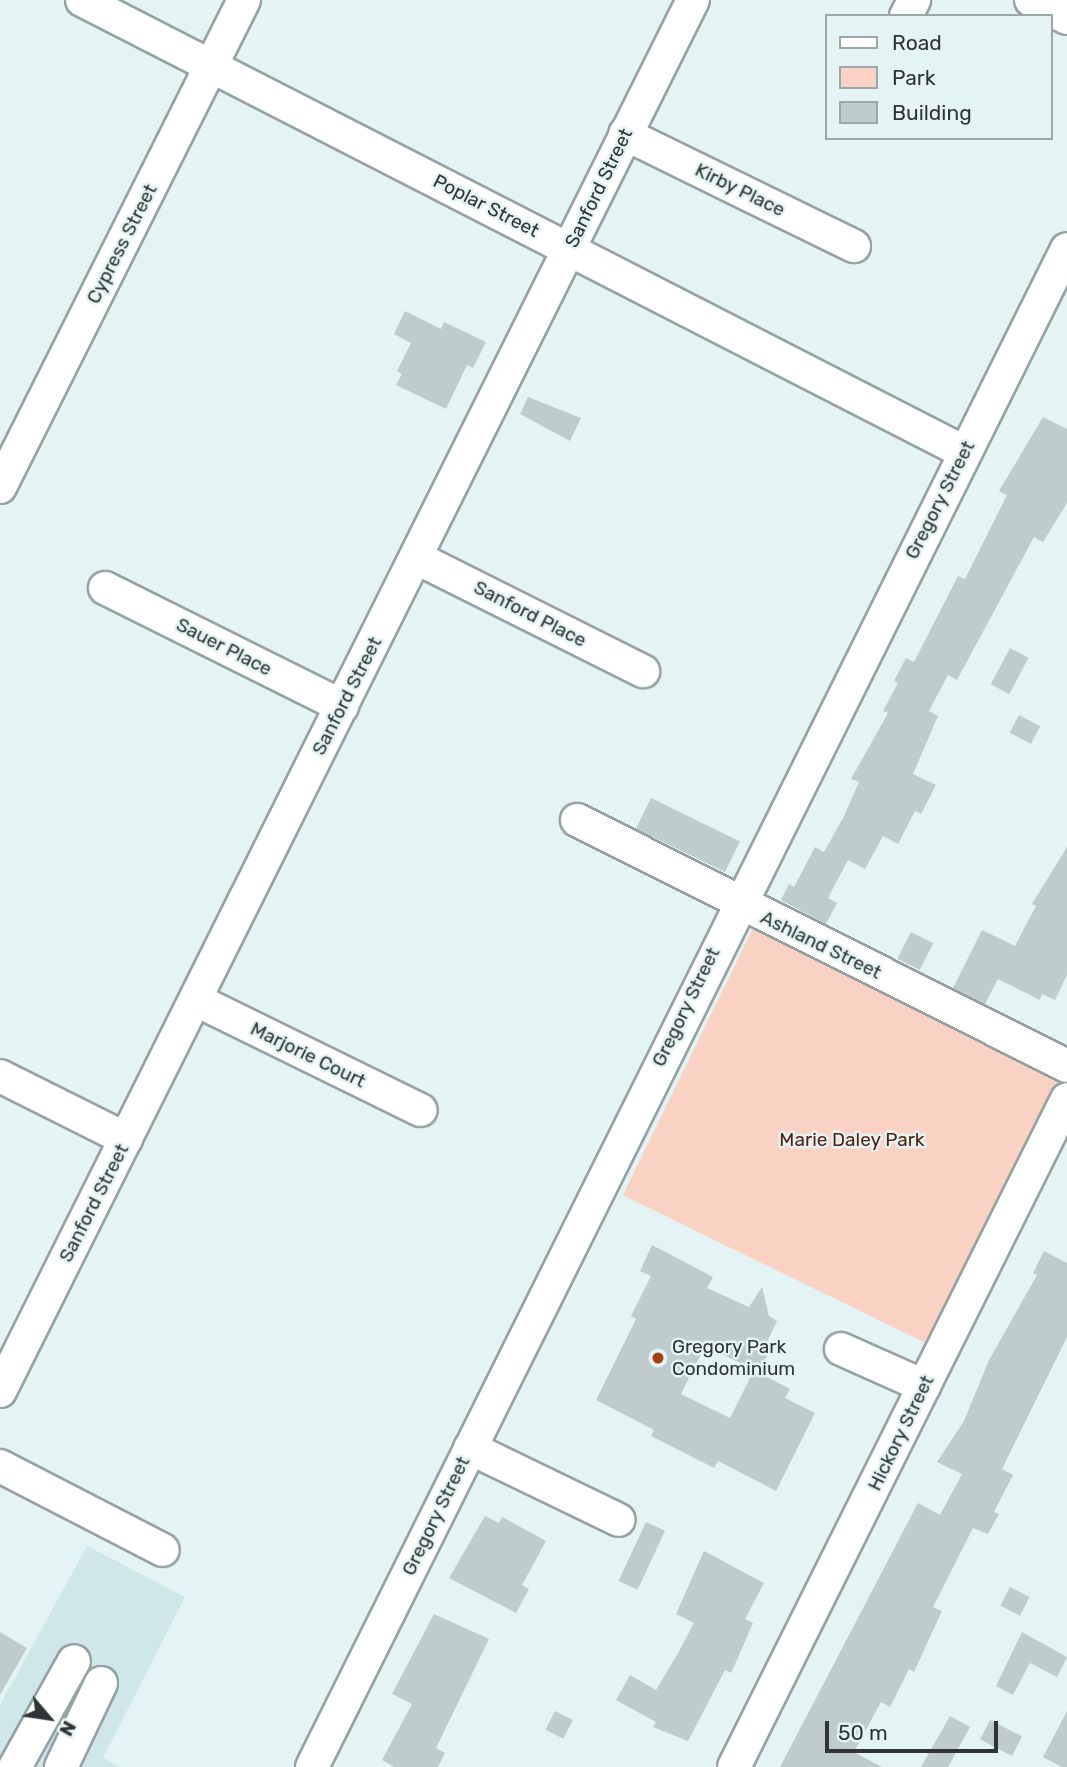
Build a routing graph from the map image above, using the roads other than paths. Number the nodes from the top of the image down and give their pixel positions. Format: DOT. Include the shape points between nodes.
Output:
graph roads {
  1 [pos="82,0"];
  2 [pos="244,0"];
  3 [pos="692,0"];
  4 [pos="1031,0"];
  5 [pos="1067,18"];
  6 [pos="210,66"];
  7 [pos="625,134"];
  8 [pos="854,246"];
  9 [pos="569,248"];
  10 [pos="1067,249"];
  11 [pos="964,452"];
  12 [pos="0,487"];
  13 [pos="417,558"];
  14 [pos="105,588"];
  15 [pos="643,671"];
  16 [pos="342,706"];
  17 [pos="577,820"];
  18 [pos="737,903"];
  19 [pos="196,1000"];
  20 [pos="1067,1066"];
  21 [pos="0,1076"];
  22 [pos="1067,1099"];
  23 [pos="421,1110"];
  24 [pos="126,1139"];
  25 [pos="841,1349"];
  26 [pos="924,1385"];
  27 [pos="0,1391"];
  28 [pos="470,1448"];
  29 [pos="0,1466"];
  30 [pos="619,1520"];
  31 [pos="163,1550"];
  32 [pos="74,1661"];
  33 [pos="101,1684"];
  34 [pos="15,1767"];
  35 [pos="61,1767"];
  36 [pos="312,1767"];
  37 [pos="734,1767"];
  1 -- 6 [label="street, Poplar Street"];
  2 -- 6 [label="street, Cypress Street"];
  3 -- 7 [label="street, Sanford Street"];
  4 -- 5 [label="street"];
  6 -- 9 [label="street, Poplar Street"];
  6 -- 12 [label="street, Cypress Street"];
  7 -- 8 [label="street, Kirby Place"];
  7 -- 9 [label="street, Sanford Street"];
  9 -- 11 [label="street, Poplar Street"];
  9 -- 13 [label="street, Sanford Street"];
  10 -- 11 [label="street, Gregory Street"];
  11 -- 18 [label="street, Gregory Street"];
  13 -- 15 [label="street, Sanford Place"];
  13 -- 16 [label="street, Sanford Street"];
  14 -- 16 [label="street, Sauer Place"];
  16 -- 19 [label="street, Sanford Street"];
  17 -- 18 [label="street, Ashland Street"];
  18 -- 20 [label="street, Ashland Street"];
  18 -- 28 [label="street, Gregory Street"];
  19 -- 23 [label="street, Marjorie Court"];
  19 -- 24 [label="street, Sanford Street"];
  21 -- 24 [label="street"];
  22 -- 26 [label="street, Hickory Street"];
  24 -- 27 [label="street, Sanford Street"];
  25 -- 26 [label="street"];
  26 -- 37 [label="street, Hickory Street"];
  28 -- 30 [label="street"];
  28 -- 36 [label="street, Gregory Street"];
  29 -- 31 [label="street"];
  32 -- 34 [label="street"];
  33 -- 35 [label="street"];
}
